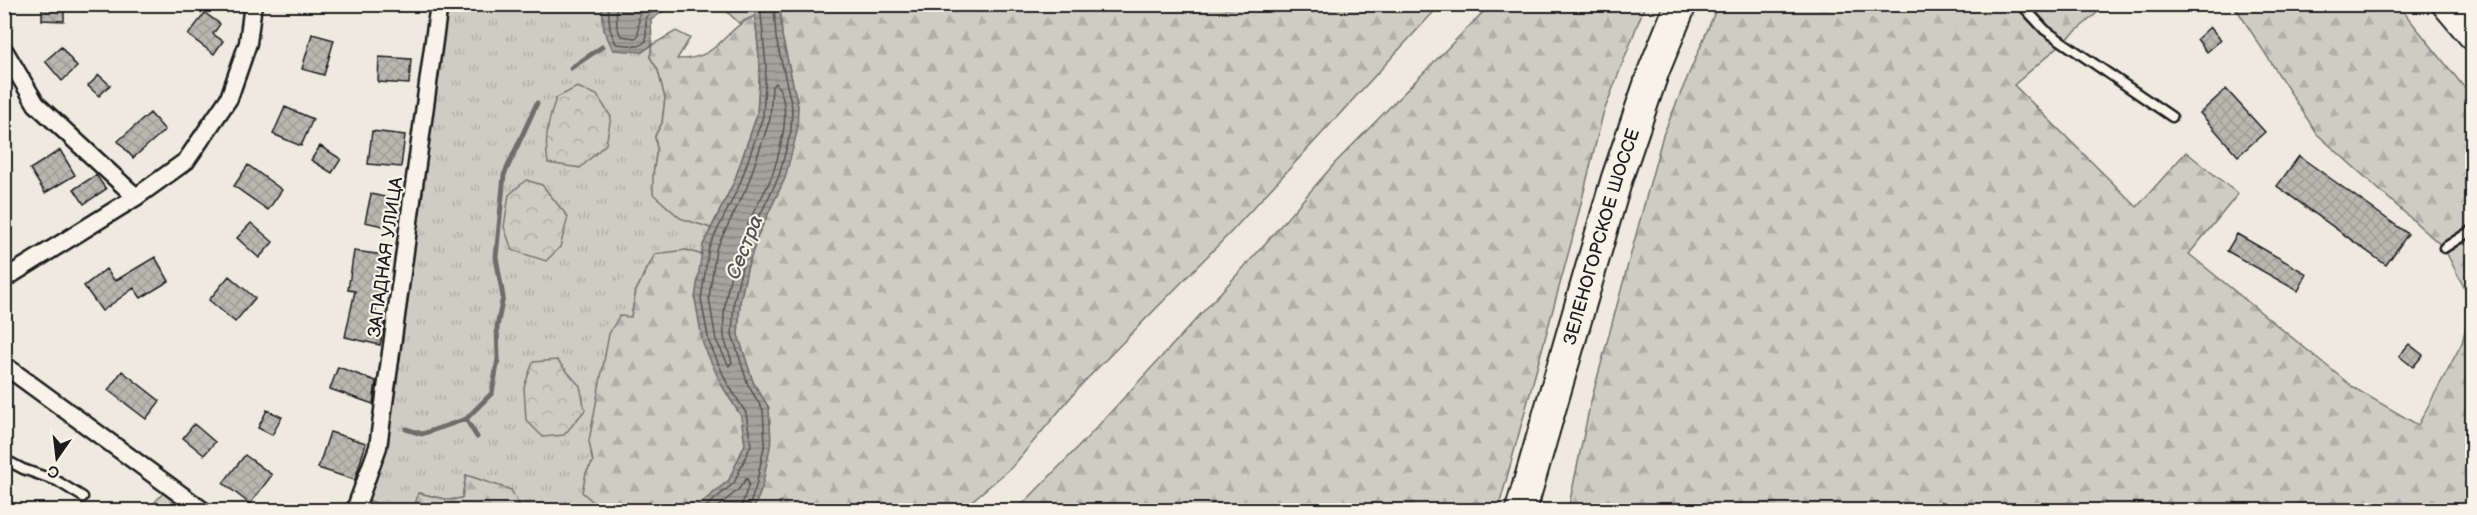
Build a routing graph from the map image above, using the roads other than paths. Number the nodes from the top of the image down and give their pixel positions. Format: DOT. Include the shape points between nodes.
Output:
graph roads {
  1 [pos="253,4"];
  2 [pos="439,4"];
  3 [pos="1681,4"];
  4 [pos="2021,4"];
  5 [pos="2445,4"];
  6 [pos="2472,36"];
  7 [pos="4,50"];
  8 [pos="2172,117"];
  9 [pos="136,197"];
  10 [pos="2472,230"];
  11 [pos="2444,248"];
  12 [pos="4,279"];
  13 [pos="4,365"];
  14 [pos="4,459"];
  15 [pos="1534,472"];
  16 [pos="83,497"];
  17 [pos="202,510"];
  18 [pos="355,510"];
  19 [pos="1521,510"];
  20 [pos="1529,510"];
  1 -- 9 [label="street" via="248,43 229,99 186,161"];
  2 -- 18 [label="street, ЗАПАДНАЯ УЛИЦА" via="378,447"];
  3 -- 15 [label="highway, ЗЕЛЕНОГОРСКОЕ ШОССЕ" via="1617,178"];
  4 -- 8 [label="lane" via="2045,30"];
  5 -- 6 [label="main road"];
  7 -- 9 [label="street" via="36,104"];
  9 -- 12 [label="street"];
  10 -- 11 [label="lane"];
  13 -- 17 [label="street"];
  14 -- 16 [label="lane" via="57,481"];
  15 -- 19 [label="highway, ЗЕЛЕНОГОРСКОЕ ШОССЕ"];
  15 -- 20 [label="highway, ЗЕЛЕНОГОРСКОЕ ШОССЕ"];
}
